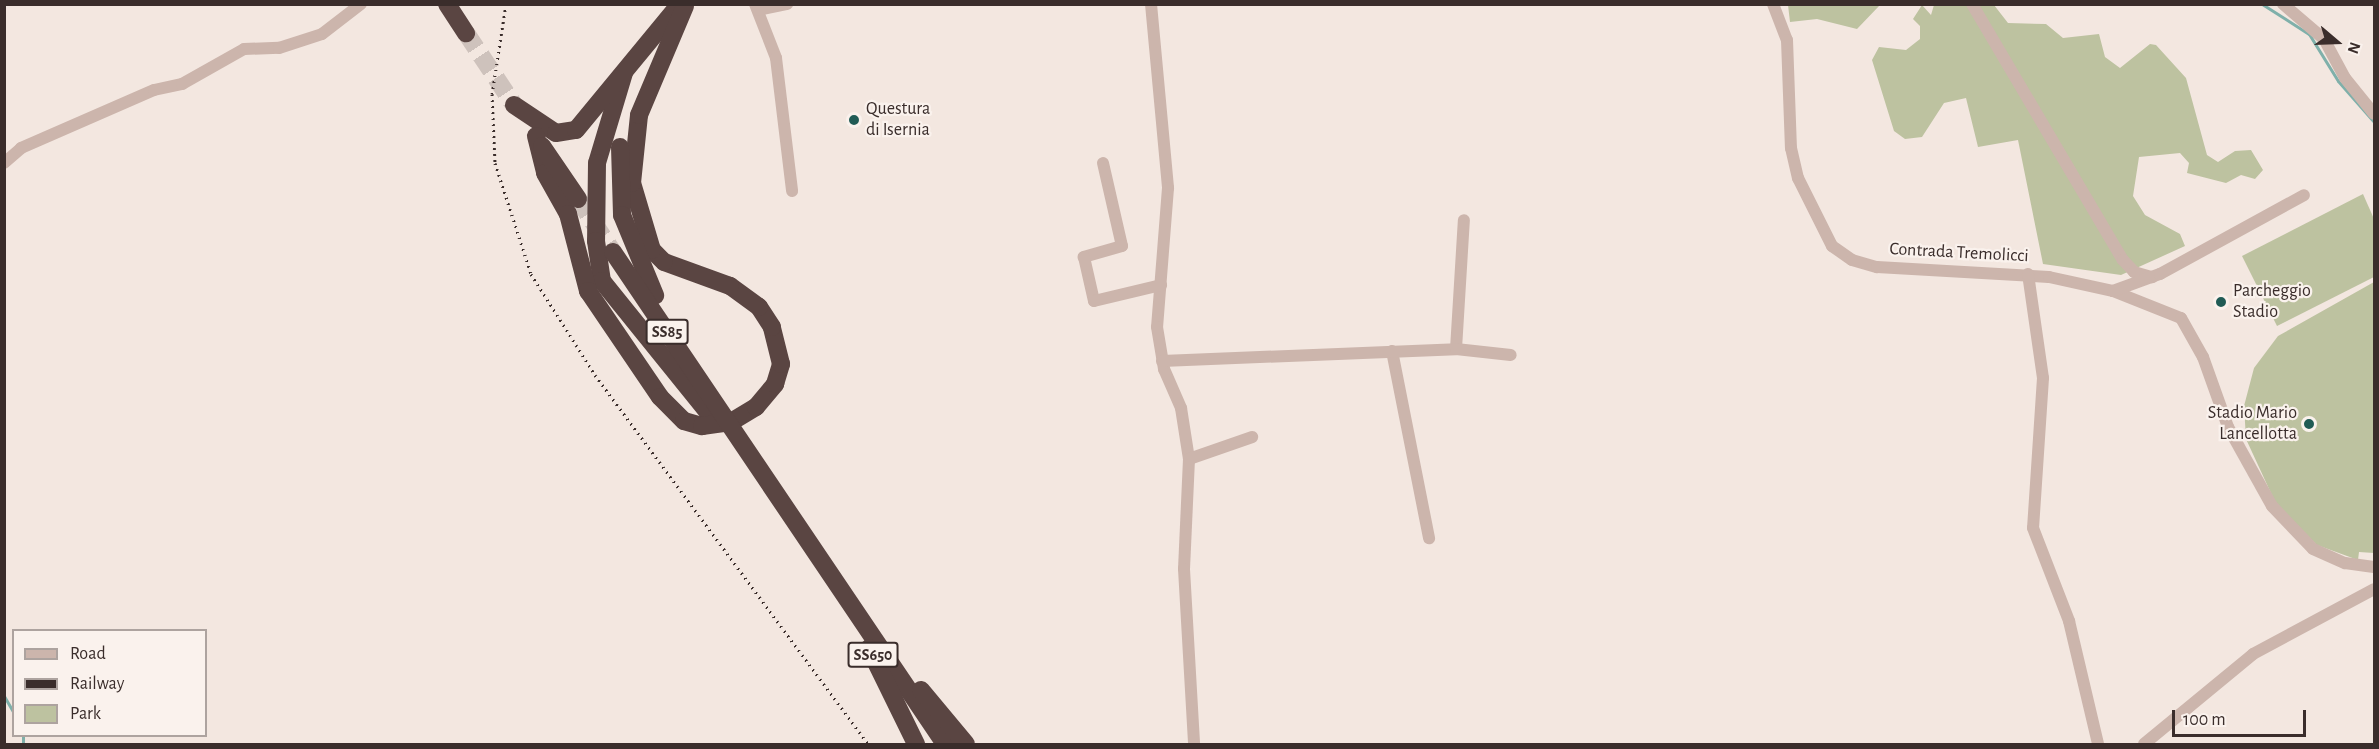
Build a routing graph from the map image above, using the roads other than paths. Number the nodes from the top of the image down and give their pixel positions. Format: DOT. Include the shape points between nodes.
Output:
graph roads {
  1 [pos="361,4"];
  2 [pos="447,4"];
  3 [pos="787,4"];
  4 [pos="1151,4"];
  5 [pos="1773,4"];
  6 [pos="1972,4"];
  7 [pos="2283,4"];
  8 [pos="684,5"];
  9 [pos="756,7"];
  10 [pos="466,33"];
  11 [pos="624,73"];
  12 [pos="2374,114"];
  13 [pos="536,136"];
  14 [pos="4,162"];
  15 [pos="1103,164"];
  16 [pos="792,191"];
  17 [pos="2304,195"];
  18 [pos="578,199"];
  19 [pos="1464,220"];
  20 [pos="614,252"];
  21 [pos="2028,274"];
  22 [pos="2131,278"];
  23 [pos="1161,285"];
  24 [pos="2113,291"];
  25 [pos="1456,349"];
  26 [pos="1392,351"];
  27 [pos="1512,355"];
  28 [pos="1162,361"];
  29 [pos="721,411"];
  30 [pos="1252,437"];
  31 [pos="1189,459"];
  32 [pos="759,470"];
  33 [pos="1429,538"];
  34 [pos="2374,567"];
  35 [pos="826,568"];
  36 [pos="2374,589"];
  37 [pos="852,606"];
  38 [pos="916,744"];
  39 [pos="945,744"];
  40 [pos="966,744"];
  41 [pos="1194,744"];
  42 [pos="2098,744"];
  43 [pos="2144,744"];
  1 -- 14 [label="street" via="322,34 279,48 244,49 182,84 154,90 21,148"];
  2 -- 10 [label="highway"];
  3 -- 9 [label="street"];
  4 -- 23 [label="street" via="1168,188"];
  5 -- 21 [label="street, Contrada Tremolicci" via="1787,40 1790,128 1798,178 1832,246 1852,260 1877,267"];
  6 -- 22 [label="street"];
  7 -- 12 [label="street" via="2324,39 2345,78"];
  8 -- 11 [label="highway"];
  8 -- 13 [label="highway" via="639,115 632,183 652,250 664,262 741,292 772,327 781,364 775,384 756,407 731,422 702,426 684,421 660,397 588,291 568,214 545,172"];
  8 -- 29 [label="highway" via="654,47 636,86 623,130 619,186 622,215 646,280 707,375"];
  9 -- 16 [label="street" via="779,74"];
  11 -- 13 [label="highway" via="586,122 566,133 546,128 514,105"];
  11 -- 32 [label="highway" via="597,163 596,242 602,281"];
  13 -- 18 [label="highway"];
  15 -- 23 [label="street" via="1122,246 1084,256 1094,301"];
  17 -- 22 [label="street" via="2152,277"];
  19 -- 25 [label="street"];
  20 -- 29 [label="highway, SS85"];
  21 -- 24 [label="street, Contrada Tremolicci"];
  21 -- 42 [label="street" via="2043,378 2033,528 2069,621"];
  22 -- 24 [label="street"];
  23 -- 28 [label="street" via="1157,327"];
  24 -- 34 [label="street, Contrada Tremolicci" via="2171,313 2191,328 2228,427 2286,524 2328,556"];
  25 -- 26 [label="street"];
  25 -- 27 [label="street"];
  26 -- 28 [label="street"];
  26 -- 33 [label="street"];
  28 -- 31 [label="street" via="1181,408"];
  29 -- 32 [label="highway, SS85"];
  30 -- 31 [label="street"];
  31 -- 41 [label="street" via="1184,568"];
  32 -- 35 [label="highway"];
  35 -- 37 [label="highway"];
  35 -- 38 [label="highway, SS650" via="831,590 865,641"];
  36 -- 43 [label="street" via="2253,654"];
  37 -- 39 [label="highway"];
  37 -- 40 [label="highway, SS650"];
}
